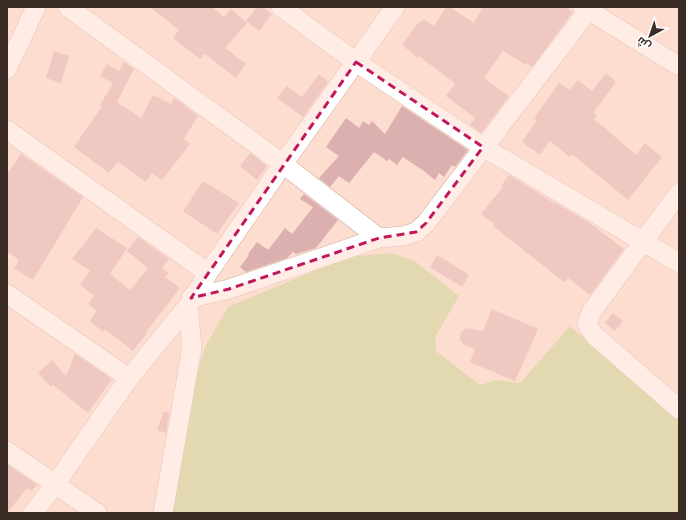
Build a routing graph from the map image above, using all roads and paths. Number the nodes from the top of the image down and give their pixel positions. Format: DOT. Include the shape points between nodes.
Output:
graph roads {
  1 [pos="36,7"];
  2 [pos="68,7"];
  3 [pos="281,7"];
  4 [pos="394,7"];
  5 [pos="587,8"];
  6 [pos="356,62"];
  7 [pos="679,66"];
  8 [pos="7,69"];
  9 [pos="7,130"];
  10 [pos="483,147"];
  11 [pos="283,164"];
  12 [pos="679,193"];
  13 [pos="379,238"];
  14 [pos="643,241"];
  15 [pos="679,263"];
  16 [pos="208,273"];
  17 [pos="7,294"];
  18 [pos="190,302"];
  19 [pos="129,378"];
  20 [pos="679,409"];
  21 [pos="7,451"];
  22 [pos="56,483"];
  23 [pos="33,513"];
  24 [pos="97,513"];
  25 [pos="163,513"];
  1 -- 8 [label="street"];
  2 -- 11 [label="street"];
  3 -- 6 [label="street"];
  4 -- 6 [label="street"];
  5 -- 7 [label="street"];
  5 -- 10 [label="street"];
  6 -- 10 [label="street"];
  6 -- 11 [label="street"];
  9 -- 16 [label="street"];
  10 -- 13 [label="street" via="426,223 416,232"];
  10 -- 14 [label="street"];
  11 -- 13 [label="street"];
  11 -- 16 [label="street"];
  12 -- 14 [label="street"];
  13 -- 18 [label="street"];
  14 -- 15 [label="street"];
  14 -- 20 [label="street" via="592,311 587,324 594,335"];
  16 -- 18 [label="street"];
  17 -- 19 [label="street"];
  18 -- 19 [label="street"];
  18 -- 25 [label="street" via="192,348"];
  19 -- 22 [label="street"];
  21 -- 22 [label="street"];
  22 -- 23 [label="street"];
  22 -- 24 [label="street"];
}
